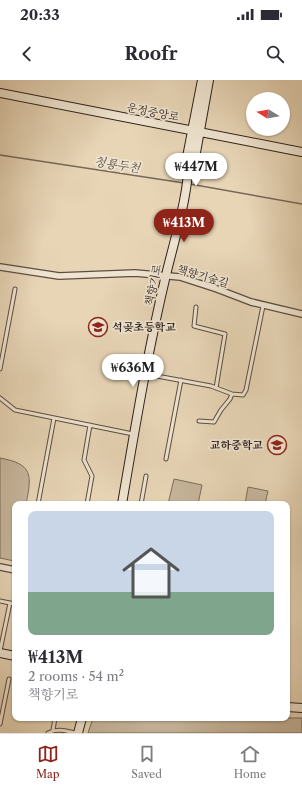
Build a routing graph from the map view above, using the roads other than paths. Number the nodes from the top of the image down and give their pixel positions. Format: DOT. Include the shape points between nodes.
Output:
graph roads {
  1 [pos="202,80"];
  2 [pos="209,80"];
  3 [pos="0,93"];
  4 [pos="196,132"];
  5 [pos="302,152"];
  6 [pos="0,267"];
  7 [pos="165,276"];
  8 [pos="15,289"];
  9 [pos="263,306"];
  10 [pos="196,307"];
  11 [pos="302,314"];
  12 [pos="0,369"];
  13 [pos="146,374"];
  14 [pos="181,380"];
  15 [pos="216,388"];
  16 [pos="232,394"];
  17 [pos="0,398"];
  18 [pos="54,418"];
  19 [pos="199,421"];
  20 [pos="90,425"];
  21 [pos="134,434"];
  22 [pos="166,459"];
  23 [pos="146,476"];
  24 [pos="39,501"];
  25 [pos="88,501"];
  26 [pos="123,501"];
  27 [pos="142,501"];
  28 [pos="0,567"];
  29 [pos="12,569"];
  30 [pos="0,601"];
  31 [pos="10,603"];
  32 [pos="0,652"];
  33 [pos="12,655"];
  34 [pos="9,679"];
  35 [pos="290,707"];
  36 [pos="302,708"];
  37 [pos="54,721"];
  38 [pos="81,721"];
  39 [pos="0,724"];
  40 [pos="53,730"];
  41 [pos="48,733"];
  42 [pos="77,733"];
  1 -- 4 [label="street, 책향기로"];
  2 -- 4 [label="street, 책향기로"];
  3 -- 4 [label="street, 운정중앙로"];
  4 -- 5 [label="street, 운정중앙로"];
  4 -- 7 [label="street, 책향기로" via="195,158 190,165"];
  6 -- 7 [label="street, 책향기숲길" via="59,276 135,273"];
  7 -- 9 [label="street, 책향기숲길" via="217,289"];
  7 -- 13 [label="street, 책향기로"];
  8 -- 12 [label="lane"];
  9 -- 11 [label="street, 책향기숲길"];
  9 -- 16 [label="lane" via="246,390 243,395"];
  10 -- 15 [label="lane" via="194,326 225,334"];
  13 -- 14 [label="lane"];
  13 -- 21 [label="street, 책향기로"];
  14 -- 15 [label="lane"];
  14 -- 22 [label="lane"];
  15 -- 16 [label="lane"];
  16 -- 19 [label="lane" via="214,422"];
  17 -- 18 [label="lane" via="15,410"];
  18 -- 20 [label="lane"];
  18 -- 24 [label="lane"];
  20 -- 21 [label="lane"];
  20 -- 25 [label="lane" via="84,460 92,476"];
  21 -- 26 [label="street, 책향기로"];
  23 -- 27 [label="lane"];
  28 -- 29 [label="street"];
  30 -- 31 [label="lane"];
  31 -- 32 [label="lane"];
  32 -- 33 [label="street"];
  34 -- 39 [label="lane"];
  35 -- 36 [label="street"];
  37 -- 40 [label="lane"];
  38 -- 42 [label="street"];
  40 -- 41 [label="lane"];
  40 -- 42 [label="lane"];
}
